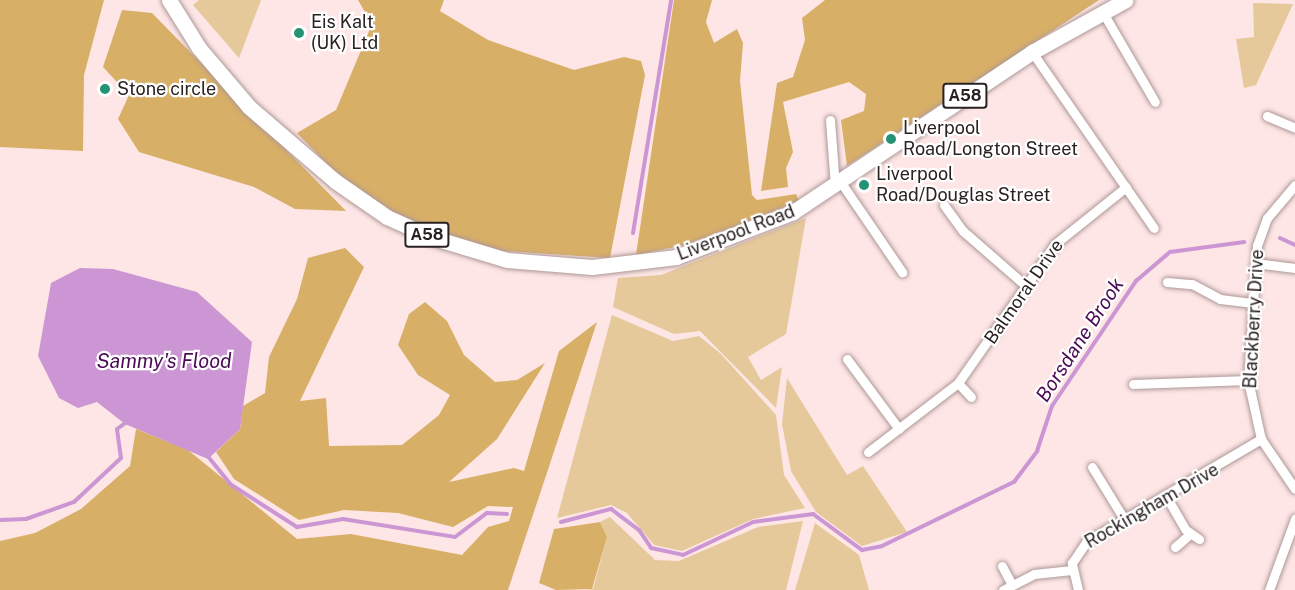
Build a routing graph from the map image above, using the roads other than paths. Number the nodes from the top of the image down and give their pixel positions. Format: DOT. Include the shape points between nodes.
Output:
graph roads {
  1 [pos="170,0"];
  2 [pos="1126,0"];
  3 [pos="1102,10"];
  4 [pos="1032,52"];
  5 [pos="1155,102"];
  6 [pos="1267,116"];
  7 [pos="830,120"];
  8 [pos="1295,128"];
  9 [pos="1295,185"];
  10 [pos="838,186"];
  11 [pos="1126,187"];
  12 [pos="944,205"];
  13 [pos="1154,228"];
  14 [pos="1255,263"];
  15 [pos="1295,268"];
  16 [pos="902,272"];
  17 [pos="1167,282"];
  18 [pos="1025,285"];
  19 [pos="1254,303"];
  20 [pos="847,359"];
  21 [pos="1248,380"];
  22 [pos="958,383"];
  23 [pos="1133,384"];
  24 [pos="971,397"];
  25 [pos="899,429"];
  26 [pos="1261,439"];
  27 [pos="868,453"];
  28 [pos="1092,467"];
  29 [pos="1295,489"];
  30 [pos="1166,496"];
  31 [pos="1124,519"];
  32 [pos="1295,519"];
  33 [pos="1190,534"];
  34 [pos="1199,539"];
  35 [pos="1175,547"];
  36 [pos="1002,566"];
  37 [pos="1072,570"];
  38 [pos="1012,585"];
  39 [pos="1003,590"];
  40 [pos="1078,590"];
  41 [pos="1270,590"];
  1 -- 10 [label="main road, Liverpool Road / A58" via="232,90 311,162 387,217 480,253 561,266 656,261 770,223"];
  2 -- 3 [label="main road, Liverpool Road / A58"];
  3 -- 4 [label="main road, Liverpool Road / A58"];
  3 -- 5 [label="street"];
  4 -- 10 [label="main road, Liverpool Road / A58"];
  4 -- 11 [label="street"];
  6 -- 8 [label="street"];
  7 -- 10 [label="street"];
  9 -- 14 [label="street, Blackberry Drive" via="1267,218"];
  10 -- 16 [label="street"];
  11 -- 13 [label="street"];
  11 -- 18 [label="street, Balmoral Drive" via="1066,233"];
  12 -- 18 [label="street" via="963,231"];
  14 -- 15 [label="street"];
  14 -- 19 [label="street, Blackberry Drive"];
  17 -- 19 [label="street" via="1192,284 1220,298"];
  18 -- 22 [label="street, Balmoral Drive"];
  19 -- 21 [label="street, Blackberry Drive"];
  20 -- 25 [label="street"];
  21 -- 23 [label="street"];
  21 -- 26 [label="street, Blackberry Drive"];
  22 -- 24 [label="street"];
  22 -- 25 [label="street, Balmoral Drive"];
  25 -- 27 [label="street, Balmoral Drive"];
  26 -- 29 [label="street, Blackberry Drive"];
  26 -- 30 [label="street, Rockingham Drive"];
  28 -- 31 [label="street"];
  30 -- 31 [label="street, Rockingham Drive"];
  30 -- 33 [label="street"];
  31 -- 37 [label="street, Rockingham Drive" via="1081,546"];
  32 -- 41 [label="street"];
  33 -- 34 [label="street"];
  33 -- 35 [label="street"];
  36 -- 38 [label="street"];
  37 -- 38 [label="street" via="1039,572"];
  37 -- 40 [label="street, Rockingham Drive"];
  38 -- 39 [label="street"];
}
